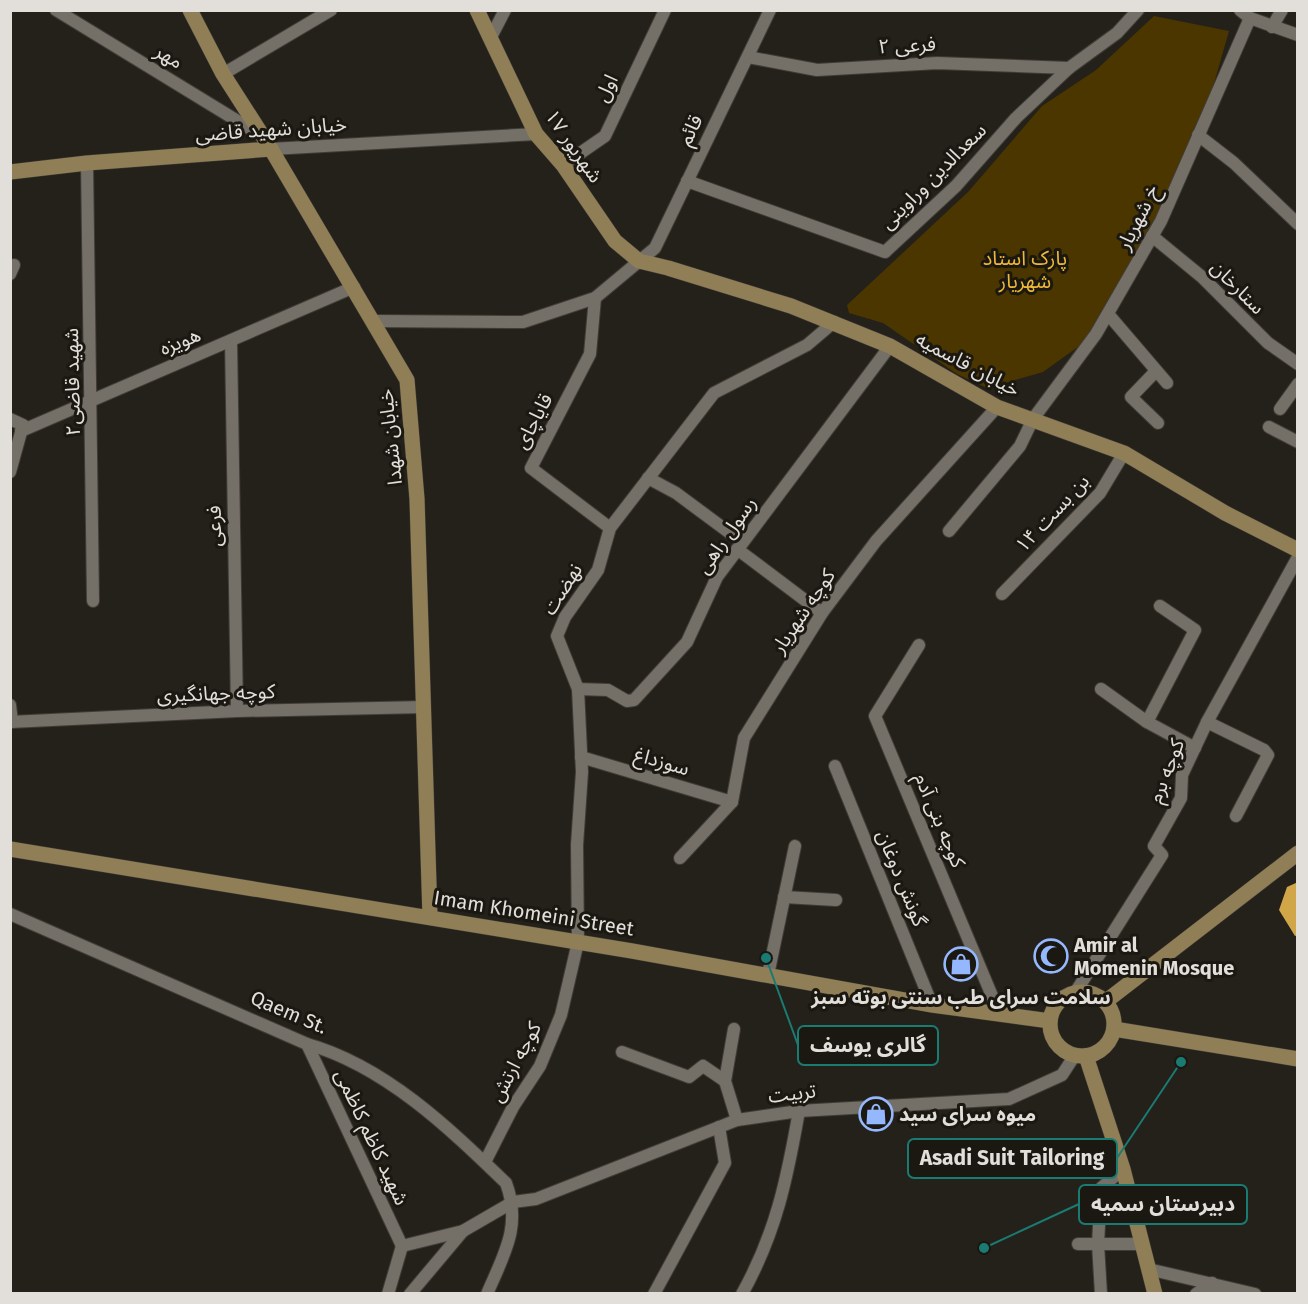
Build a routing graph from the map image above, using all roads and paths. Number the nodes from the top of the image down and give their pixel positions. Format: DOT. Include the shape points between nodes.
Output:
graph roads {
  1 [pos="56,10"];
  2 [pos="190,10"];
  3 [pos="331,10"];
  4 [pos="477,10"];
  5 [pos="504,10"];
  6 [pos="665,10"];
  7 [pos="770,10"];
  8 [pos="1138,10"];
  9 [pos="1282,10"];
  10 [pos="1245,14"];
  11 [pos="1272,27"];
  12 [pos="1298,35"];
  13 [pos="491,37"];
  14 [pos="748,57"];
  15 [pos="1069,68"];
  16 [pos="223,74"];
  17 [pos="536,134"];
  18 [pos="1198,135"];
  19 [pos="262,136"];
  20 [pos="271,149"];
  21 [pos="87,163"];
  22 [pos="563,165"];
  23 [pos="10,172"];
  24 [pos="687,181"];
  25 [pos="1298,224"];
  26 [pos="1152,236"];
  27 [pos="639,261"];
  28 [pos="354,287"];
  29 [pos="595,298"];
  30 [pos="1108,314"];
  31 [pos="373,321"];
  32 [pos="834,322"];
  33 [pos="231,341"];
  34 [pos="890,346"];
  35 [pos="1298,364"];
  36 [pos="1156,371"];
  37 [pos="1167,383"];
  38 [pos="1298,384"];
  39 [pos="92,399"];
  40 [pos="997,407"];
  41 [pos="1280,409"];
  42 [pos="10,419"];
  43 [pos="1033,419"];
  44 [pos="1158,423"];
  45 [pos="1269,427"];
  46 [pos="21,431"];
  47 [pos="1298,442"];
  48 [pos="1124,453"];
  49 [pos="10,472"];
  50 [pos="648,478"];
  51 [pos="610,528"];
  52 [pos="949,531"];
  53 [pos="740,545"];
  54 [pos="1298,550"];
  55 [pos="1298,557"];
  56 [pos="1002,594"];
  57 [pos="93,601"];
  58 [pos="1160,606"];
  59 [pos="822,613"];
  60 [pos="919,645"];
  61 [pos="578,689"];
  62 [pos="1101,689"];
  63 [pos="10,705"];
  64 [pos="424,707"];
  65 [pos="237,711"];
  66 [pos="11,722"];
  67 [pos="1147,722"];
  68 [pos="1207,722"];
  69 [pos="1195,748"];
  70 [pos="581,757"];
  71 [pos="836,766"];
  72 [pos="732,802"];
  73 [pos="1236,816"];
  74 [pos="795,846"];
  75 [pos="10,849"];
  76 [pos="1298,853"];
  77 [pos="680,858"];
  78 [pos="784,897"];
  79 [pos="836,900"];
  80 [pos="10,914"];
  81 [pos="430,917"];
  82 [pos="578,942"];
  83 [pos="768,975"];
  84 [pos="1075,993"];
  85 [pos="1105,1002"];
  86 [pos="932,1005"];
  87 [pos="1000,1016"];
  88 [pos="1050,1021"];
  89 [pos="734,1029"];
  90 [pos="1114,1029"];
  91 [pos="307,1044"];
  92 [pos="622,1052"];
  93 [pos="1080,1056"];
  94 [pos="1298,1059"];
  95 [pos="725,1081"];
  96 [pos="799,1111"];
  97 [pos="737,1120"];
  98 [pos="719,1127"];
  99 [pos="484,1162"];
  100 [pos="1123,1168"];
  101 [pos="513,1202"];
  102 [pos="463,1231"];
  103 [pos="1078,1244"];
  104 [pos="1098,1244"];
  105 [pos="1140,1244"];
  106 [pos="402,1246"];
  107 [pos="1148,1269"];
  108 [pos="1215,1288"];
  109 [pos="388,1293"];
  110 [pos="410,1293"];
  111 [pos="487,1293"];
  112 [pos="654,1293"];
  113 [pos="741,1293"];
  114 [pos="1101,1293"];
  115 [pos="1155,1293"];
  116 [pos="1196,1293"];
  117 [pos="1255,1293"];
  1 -- 19 [label="street, مهر"];
  2 -- 16 [label="street, خیابان شهدا"];
  3 -- 16 [label="street"];
  4 -- 13 [label="street, ۱۷ شهریور"];
  5 -- 13 [label="street"];
  6 -- 22 [label="street, اول" via="605,136"];
  7 -- 14 [label="street, قائم"];
  8 -- 15 [label="street, سعدالدین وراوینی" via="1117,33"];
  9 -- 11 [label="street"];
  10 -- 11 [label="street"];
  10 -- 18 [label="street, خ شهریار"];
  11 -- 12 [label="street"];
  13 -- 17 [label="street, ۱۷ شهریور"];
  14 -- 15 [label="street, فرعی ۲" via="817,70 937,63"];
  14 -- 24 [label="street, قائم"];
  15 -- 24 [label="street, سعدالدین وراوینی" via="1016,118 956,186 885,252"];
  16 -- 19 [label="street, خیابان شهدا"];
  17 -- 20 [label="street, خیابان شهید قاضی"];
  17 -- 22 [label="street, ۱۷ شهریور"];
  18 -- 25 [label="street" via="1234,163"];
  18 -- 26 [label="street, خ شهریار"];
  19 -- 20 [label="street, خیابان شهدا"];
  20 -- 21 [label="street, خیابان شهید قاضی"];
  20 -- 28 [label="street, خیابان شهدا"];
  21 -- 23 [label="street, خیابان شهید قاضی"];
  21 -- 39 [label="street, شهید قاضی۲"];
  22 -- 27 [label="street, ۱۷ شهریور" via="615,241"];
  24 -- 27 [label="street, قائم" via="655,248"];
  26 -- 30 [label="street, خ شهریار"];
  26 -- 35 [label="street, ستارخان" via="1202,277 1268,344"];
  27 -- 29 [label="street, قائم"];
  27 -- 32 [label="street, خیابان قاسمیه"];
  28 -- 31 [label="street, خیابان شهدا"];
  28 -- 33 [label="street, هویزه"];
  29 -- 31 [label="street" via="523,322"];
  29 -- 51 [label="street, قایاچای" via="590,354 531,468"];
  30 -- 36 [label="street"];
  30 -- 43 [label="street, خ شهریار"];
  31 -- 64 [label="street, خیابان شهدا" via="407,380 417,499"];
  32 -- 34 [label="street, خیابان قاسمیه"];
  32 -- 50 [label="street, نهضت" via="807,345 714,393"];
  33 -- 39 [label="street, هویزه"];
  33 -- 65 [label="street, فرعی"];
  34 -- 40 [label="street, خیابان قاسمیه"];
  34 -- 53 [label="street, رسول راهی"];
  36 -- 37 [label="street"];
  36 -- 44 [label="street" via="1131,397"];
  38 -- 41 [label="street"];
  39 -- 46 [label="street, هویزه"];
  39 -- 57 [label="street, شهید قاضی۲"];
  40 -- 43 [label="street, خیابان قاسمیه"];
  40 -- 59 [label="street, کوچه شهریار" via="876,541"];
  42 -- 46 [label="street" via="23,424"];
  43 -- 48 [label="street, خیابان قاسمیه"];
  43 -- 52 [label="street, خ شهریار" via="1020,446"];
  45 -- 47 [label="street"];
  46 -- 49 [label="street"];
  48 -- 54 [label="street, خیابان قاسمیه" via="1225,513"];
  48 -- 56 [label="street, بن بست ۱۴" via="1100,493"];
  50 -- 51 [label="street, نهضت"];
  50 -- 53 [label="street" via="676,493"];
  51 -- 61 [label="street, نهضت" via="598,570 565,617 557,636"];
  53 -- 59 [label="street"];
  53 -- 61 [label="street, رسول راهی" via="717,577 687,642 634,700 627,701 608,690"];
  55 -- 68 [label="street, کوچه برم"];
  58 -- 67 [label="street" via="1195,630"];
  59 -- 72 [label="street, کوچه شهریار" via="744,738"];
  60 -- 87 [label="street, کوچه بنی آدم" via="875,716"];
  61 -- 70 [label="street, نهضت"];
  62 -- 67 [label="street"];
  63 -- 66 [label="street"];
  64 -- 65 [label="street, کوچه جهانگیری"];
  64 -- 81 [label="street, خیابان شهدا"];
  65 -- 66 [label="street, کوچه جهانگیری"];
  67 -- 69 [label="street"];
  68 -- 69 [label="street, کوچه برم"];
  68 -- 73 [label="street" via="1268,755"];
  69 -- 84 [label="street, کوچه برم" via="1182,775 1181,798 1154,846 1162,855"];
  70 -- 72 [label="street, سوزداغ"];
  70 -- 82 [label="street, نهضت"];
  71 -- 86 [label="street, گونش دوغان"];
  72 -- 77 [label="street"];
  74 -- 78 [label="street"];
  75 -- 81 [label="street, Imam Khomeini Street"];
  76 -- 85 [label="street"];
  78 -- 79 [label="street"];
  78 -- 83 [label="street"];
  80 -- 91 [label="street, Qaem St."];
  81 -- 82 [label="street, Imam Khomeini Street"];
  82 -- 83 [label="street, Imam Khomeini Street"];
  82 -- 99 [label="street, کوچه ارتش" via="557,1025 540,1066"];
  83 -- 86 [label="street, Imam Khomeini Street"];
  84 -- 85 [label="street" via="1088,991"];
  84 -- 88 [label="street" via="1059,1002"];
  85 -- 90 [label="street" via="1114,1019"];
  86 -- 87 [label="street, Imam Khomeini Street"];
  87 -- 88 [label="street, Imam Khomeini Street"];
  88 -- 93 [label="street" via="1056,1042"];
  89 -- 95 [label="street"];
  90 -- 93 [label="street" via="1103,1048"];
  90 -- 94 [label="street"];
  91 -- 99 [label="street, Qaem St." via="331,1050 385,1079"];
  91 -- 106 [label="street, شهید کاظم کاظمی"];
  92 -- 95 [label="street" via="689,1077 703,1066"];
  93 -- 96 [label="street, تربیت" via="1062,1075 1009,1099"];
  93 -- 100 [label="street"];
  95 -- 97 [label="street"];
  96 -- 97 [label="street, تربیت"];
  96 -- 113 [label="street" via="784,1192 761,1260"];
  97 -- 98 [label="street, تربیت"];
  98 -- 101 [label="street, تربیت" via="536,1199"];
  98 -- 112 [label="street" via="725,1163"];
  99 -- 101 [label="street, Qaem St." via="506,1183"];
  100 -- 104 [label="street" via="1101,1188"];
  100 -- 105 [label="street"];
  101 -- 102 [label="street, تربیت"];
  101 -- 111 [label="street" via="512,1236"];
  102 -- 106 [label="street"];
  102 -- 110 [label="street"];
  103 -- 104 [label="street"];
  104 -- 105 [label="street"];
  104 -- 114 [label="street"];
  105 -- 107 [label="street"];
  106 -- 109 [label="street"];
  107 -- 108 [label="street"];
  107 -- 115 [label="street"];
  108 -- 116 [label="street"];
  108 -- 117 [label="street"];
}
